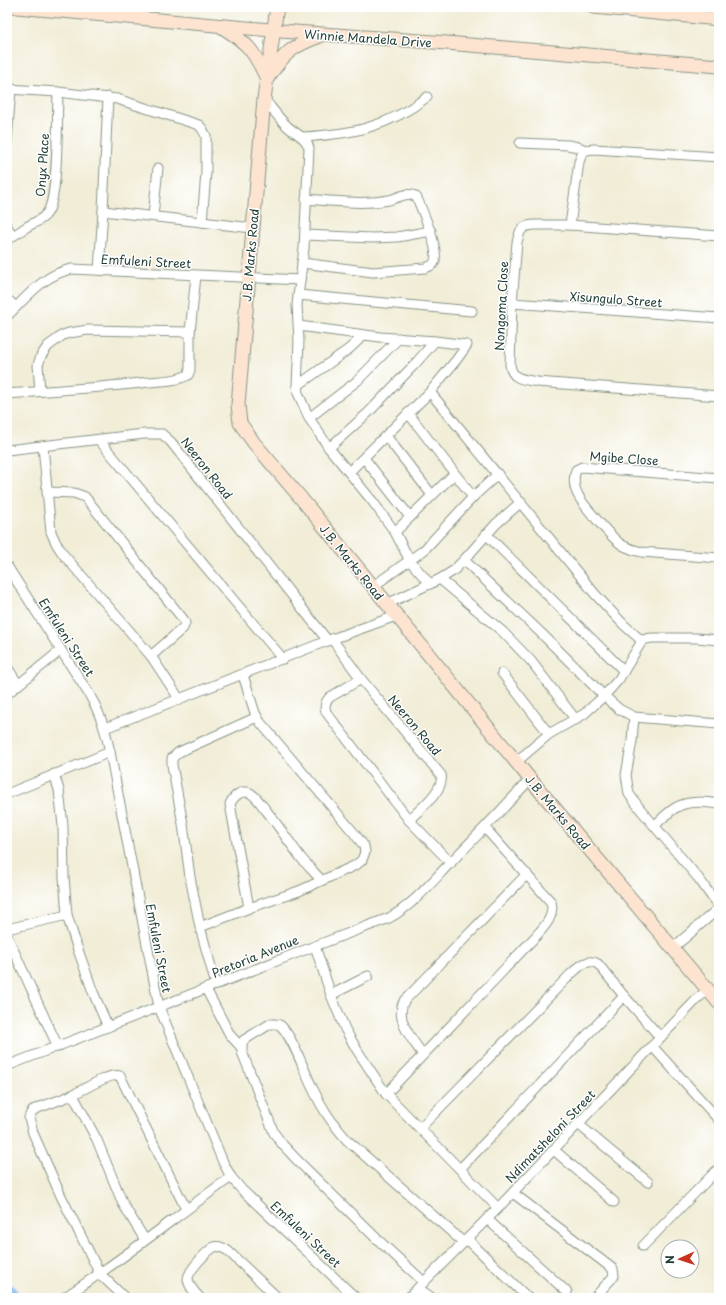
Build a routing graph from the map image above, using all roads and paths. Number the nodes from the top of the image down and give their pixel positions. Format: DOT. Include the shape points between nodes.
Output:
graph roads {
  1 [pos="17,7"];
  2 [pos="271,7"];
  3 [pos="277,7"];
  4 [pos="593,7"];
  5 [pos="719,19"];
  6 [pos="219,25"];
  7 [pos="273,30"];
  8 [pos="324,35"];
  9 [pos="719,66"];
  10 [pos="267,79"];
  11 [pos="9,89"];
  12 [pos="58,92"];
  13 [pos="108,97"];
  14 [pos="427,97"];
  15 [pos="264,99"];
  16 [pos="303,137"];
  17 [pos="7,140"];
  18 [pos="520,143"];
  19 [pos="586,150"];
  20 [pos="719,156"];
  21 [pos="158,168"];
  22 [pos="306,199"];
  23 [pos="104,211"];
  24 [pos="153,216"];
  25 [pos="202,222"];
  26 [pos="570,225"];
  27 [pos="7,226"];
  28 [pos="252,228"];
  29 [pos="431,231"];
  30 [pos="305,234"];
  31 [pos="719,236"];
  32 [pos="10,238"];
  33 [pos="302,263"];
  34 [pos="99,270"];
  35 [pos="196,276"];
  36 [pos="248,278"];
  37 [pos="300,280"];
  38 [pos="298,295"];
  39 [pos="7,299"];
  40 [pos="512,304"];
  41 [pos="16,307"];
  42 [pos="472,311"];
  43 [pos="7,316"];
  44 [pos="719,318"];
  45 [pos="299,326"];
  46 [pos="190,332"];
  47 [pos="364,334"];
  48 [pos="399,338"];
  49 [pos="435,341"];
  50 [pos="297,386"];
  51 [pos="40,391"];
  52 [pos="430,392"];
  53 [pos="7,394"];
  54 [pos="719,396"];
  55 [pos="408,413"];
  56 [pos="310,418"];
  57 [pos="386,436"];
  58 [pos="99,440"];
  59 [pos="43,446"];
  60 [pos="329,448"];
  61 [pos="7,450"];
  62 [pos="364,458"];
  63 [pos="349,472"];
  64 [pos="454,474"];
  65 [pos="498,474"];
  66 [pos="719,478"];
  67 [pos="47,492"];
  68 [pos="432,495"];
  69 [pos="473,497"];
  70 [pos="521,502"];
  71 [pos="410,517"];
  72 [pos="395,532"];
  73 [pos="486,534"];
  74 [pos="719,558"];
  75 [pos="464,560"];
  76 [pos="410,561"];
  77 [pos="7,566"];
  78 [pos="440,579"];
  79 [pos="430,584"];
  80 [pos="372,587"];
  81 [pos="387,604"];
  82 [pos="396,616"];
  83 [pos="330,640"];
  84 [pos="719,640"];
  85 [pos="642,641"];
  86 [pos="61,650"];
  87 [pos="151,656"];
  88 [pos="283,659"];
  89 [pos="7,667"];
  90 [pos="624,671"];
  91 [pos="502,673"];
  92 [pos="243,674"];
  93 [pos="361,679"];
  94 [pos="18,684"];
  95 [pos="7,694"];
  96 [pos="604,696"];
  97 [pos="180,700"];
  98 [pos="257,717"];
  99 [pos="634,717"];
  100 [pos="576,720"];
  101 [pos="719,724"];
  102 [pos="105,728"];
  103 [pos="550,734"];
  104 [pos="110,752"];
  105 [pos="516,762"];
  106 [pos="54,774"];
  107 [pos="530,779"];
  108 [pos="7,794"];
  109 [pos="719,804"];
  110 [pos="409,820"];
  111 [pos="655,825"];
  112 [pos="485,828"];
  113 [pos="451,863"];
  114 [pos="527,874"];
  115 [pos="321,880"];
  116 [pos="249,908"];
  117 [pos="719,908"];
  118 [pos="67,915"];
  119 [pos="200,927"];
  120 [pos="7,929"];
  121 [pos="7,936"];
  122 [pos="315,946"];
  123 [pos="673,948"];
  124 [pos="368,976"];
  125 [pos="216,985"];
  126 [pos="206,988"];
  127 [pos="708,990"];
  128 [pos="331,995"];
  129 [pos="624,996"];
  130 [pos="719,1003"];
  131 [pos="159,1007"];
  132 [pos="108,1027"];
  133 [pos="660,1037"];
  134 [pos="58,1046"];
  135 [pos="652,1046"];
  136 [pos="241,1047"];
  137 [pos="423,1055"];
  138 [pos="7,1066"];
  139 [pos="386,1094"];
  140 [pos="73,1095"];
  141 [pos="719,1120"];
  142 [pos="578,1124"];
  143 [pos="420,1128"];
  144 [pos="554,1150"];
  145 [pos="719,1168"];
  146 [pos="460,1169"];
  147 [pos="231,1177"];
  148 [pos="648,1182"];
  149 [pos="513,1192"];
  150 [pos="614,1202"];
  151 [pos="498,1208"];
  152 [pos="186,1209"];
  153 [pos="487,1219"];
  154 [pos="145,1240"];
  155 [pos="465,1241"];
  156 [pos="643,1246"];
  157 [pos="100,1274"];
  158 [pos="421,1285"];
  159 [pos="567,1292"];
  160 [pos="65,1297"];
  161 [pos="125,1298"];
  162 [pos="200,1298"];
  163 [pos="278,1298"];
  164 [pos="356,1298"];
  165 [pos="408,1298"];
  166 [pos="432,1298"];
  167 [pos="528,1298"];
  168 [pos="594,1298"];
  1 -- 6 [label="street, Winnie Mandela Drive"];
  2 -- 7 [label="street"];
  3 -- 7 [label="street"];
  4 -- 5 [label="street"];
  6 -- 7 [label="street, Winnie Mandela Drive"];
  6 -- 10 [label="street" via="250,48"];
  7 -- 8 [label="street, Winnie Mandela Drive"];
  7 -- 10 [label="street, J.B. Marks Road"];
  8 -- 9 [label="street, Winnie Mandela Drive"];
  8 -- 10 [label="street" via="287,52"];
  10 -- 15 [label="street, J.B. Marks Road"];
  11 -- 12 [label="street"];
  11 -- 17 [label="street"];
  12 -- 13 [label="street"];
  12 -- 32 [label="street, Onyx Place" via="55,184 51,207 41,220"];
  13 -- 23 [label="street"];
  13 -- 25 [label="street" via="157,111 202,128 206,136"];
  14 -- 16 [label="street" via="377,126 353,132"];
  15 -- 16 [label="street" via="290,129"];
  15 -- 28 [label="street, J.B. Marks Road"];
  16 -- 22 [label="street" via="309,148"];
  18 -- 19 [label="street" via="568,145"];
  19 -- 20 [label="street"];
  19 -- 26 [label="street" via="579,162"];
  21 -- 24 [label="street"];
  22 -- 29 [label="street" via="375,201 412,194 417,198"];
  22 -- 30 [label="street"];
  23 -- 24 [label="street"];
  23 -- 34 [label="street"];
  24 -- 25 [label="street"];
  25 -- 28 [label="street"];
  26 -- 31 [label="street, Nongoma Close"];
  26 -- 40 [label="street, Nongoma Close" via="527,226 520,232"];
  27 -- 32 [label="street"];
  28 -- 36 [label="street, J.B. Marks Road"];
  29 -- 30 [label="street" via="372,238"];
  29 -- 33 [label="street" via="436,257 432,266 426,268 373,272"];
  30 -- 33 [label="street"];
  33 -- 37 [label="street"];
  34 -- 35 [label="street, Emfuleni Street"];
  34 -- 41 [label="street, Emfuleni Street" via="72,269 57,273 44,281"];
  35 -- 36 [label="street, Emfuleni Street"];
  35 -- 46 [label="street"];
  36 -- 37 [label="street, Emfuleni Street"];
  36 -- 80 [label="street, J.B. Marks Road" via="238,405 240,423"];
  37 -- 38 [label="street"];
  38 -- 42 [label="street"];
  38 -- 45 [label="street"];
  39 -- 41 [label="street"];
  40 -- 44 [label="street, Xisungulo Street"];
  40 -- 54 [label="street, Nongoma Close" via="510,365 514,376 538,382"];
  41 -- 43 [label="street, Emfuleni Street"];
  45 -- 47 [label="street"];
  45 -- 50 [label="street"];
  46 -- 51 [label="street" via="188,376 119,386"];
  46 -- 51 [label="street" via="88,330 63,335 48,346 41,356 38,366"];
  47 -- 48 [label="street"];
  47 -- 50 [label="street" via="349,349"];
  48 -- 49 [label="street"];
  48 -- 56 [label="street" via="357,381"];
  49 -- 52 [label="street" via="467,346"];
  49 -- 60 [label="street" via="369,412"];
  50 -- 56 [label="street"];
  51 -- 53 [label="street"];
  52 -- 55 [label="street"];
  52 -- 65 [label="street"];
  55 -- 57 [label="street"];
  55 -- 64 [label="street"];
  56 -- 60 [label="street"];
  57 -- 62 [label="street"];
  57 -- 68 [label="street"];
  58 -- 59 [label="street, Neeron Road"];
  58 -- 83 [label="street, Neeron Road" via="144,434 166,436"];
  58 -- 88 [label="street"];
  59 -- 61 [label="street, Neeron Road"];
  59 -- 67 [label="street"];
  60 -- 63 [label="street"];
  62 -- 63 [label="street"];
  62 -- 71 [label="street"];
  63 -- 72 [label="street"];
  64 -- 68 [label="street"];
  64 -- 69 [label="street"];
  65 -- 69 [label="street"];
  65 -- 70 [label="street"];
  66 -- 74 [label="street, Mgibe Close" via="582,467 576,470 574,481 583,502 623,546 642,552"];
  67 -- 87 [label="street" via="51,532 56,543"];
  67 -- 87 [label="street" via="74,493 85,497 183,619 183,628"];
  68 -- 71 [label="street"];
  69 -- 76 [label="street" via="424,550"];
  70 -- 73 [label="street"];
  70 -- 85 [label="street" via="595,594"];
  71 -- 72 [label="street"];
  72 -- 76 [label="street"];
  73 -- 75 [label="street"];
  73 -- 90 [label="street"];
  75 -- 78 [label="street"];
  75 -- 96 [label="street"];
  76 -- 79 [label="street"];
  76 -- 80 [label="street"];
  77 -- 86 [label="street, Emfuleni Street"];
  78 -- 79 [label="street"];
  78 -- 100 [label="street" via="503,632 531,661"];
  79 -- 81 [label="street"];
  80 -- 81 [label="street, J.B. Marks Road"];
  81 -- 82 [label="street, J.B. Marks Road"];
  82 -- 83 [label="street"];
  82 -- 105 [label="street, J.B. Marks Road"];
  83 -- 88 [label="street"];
  83 -- 93 [label="street, Neeron Road"];
  84 -- 85 [label="street" via="652,638"];
  85 -- 90 [label="street"];
  86 -- 94 [label="street"];
  86 -- 102 [label="street, Emfuleni Street" via="94,702"];
  87 -- 97 [label="street"];
  88 -- 92 [label="street"];
  89 -- 94 [label="street"];
  90 -- 96 [label="street"];
  91 -- 103 [label="street"];
  92 -- 97 [label="street"];
  92 -- 98 [label="street"];
  93 -- 110 [label="street, Neeron Road" via="441,775 442,781 438,791"];
  93 -- 110 [label="street" via="326,700 326,712"];
  94 -- 95 [label="street"];
  96 -- 99 [label="street" via="619,709"];
  96 -- 100 [label="street"];
  97 -- 102 [label="street"];
  98 -- 115 [label="street" via="364,846 362,860"];
  98 -- 119 [label="street" via="179,752 172,758"];
  99 -- 101 [label="street"];
  99 -- 111 [label="street" via="626,785 629,794"];
  100 -- 103 [label="street"];
  102 -- 104 [label="street, Emfuleni Street"];
  103 -- 105 [label="street"];
  104 -- 106 [label="street"];
  104 -- 131 [label="street, Emfuleni Street"];
  105 -- 107 [label="street, J.B. Marks Road"];
  106 -- 108 [label="street"];
  106 -- 118 [label="street" via="60,790"];
  107 -- 112 [label="street, Pretoria Avenue"];
  107 -- 123 [label="street, J.B. Marks Road"];
  109 -- 111 [label="street" via="684,804"];
  110 -- 113 [label="street"];
  111 -- 117 [label="street"];
  112 -- 113 [label="street, Pretoria Avenue"];
  112 -- 114 [label="street"];
  113 -- 122 [label="street, Pretoria Avenue" via="399,913"];
  114 -- 137 [label="street" via="404,1001 400,1011 404,1025"];
  114 -- 137 [label="street" via="551,902 553,913 536,936"];
  115 -- 116 [label="street" via="299,891"];
  115 -- 116 [label="street" via="257,800 250,793 244,792 233,797 230,804"];
  116 -- 119 [label="street"];
  117 -- 123 [label="street"];
  118 -- 120 [label="street"];
  118 -- 132 [label="street" via="93,992"];
  119 -- 125 [label="street"];
  121 -- 134 [label="street"];
  122 -- 125 [label="street, Pretoria Avenue"];
  122 -- 128 [label="street"];
  123 -- 127 [label="street, J.B. Marks Road"];
  124 -- 128 [label="street"];
  125 -- 126 [label="street, Pretoria Avenue"];
  126 -- 131 [label="street, Pretoria Avenue"];
  126 -- 136 [label="street" via="230,1035"];
  127 -- 130 [label="street, J.B. Marks Road"];
  127 -- 133 [label="street, Ndimatsheloni Street"];
  128 -- 139 [label="street" via="345,1029"];
  129 -- 133 [label="street"];
  129 -- 143 [label="street" via="598,964 590,961 580,966"];
  129 -- 146 [label="street"];
  131 -- 132 [label="street, Pretoria Avenue"];
  131 -- 147 [label="street, Emfuleni Street" via="222,1162"];
  132 -- 134 [label="street, Pretoria Avenue"];
  133 -- 135 [label="street, Ndimatsheloni Street"];
  134 -- 138 [label="street, Pretoria Avenue"];
  135 -- 141 [label="street"];
  135 -- 142 [label="street, Ndimatsheloni Street"];
  136 -- 155 [label="street" via="244,1040 270,1024 282,1026 313,1090 334,1125 347,1140"];
  136 -- 158 [label="street" via="274,1133 283,1145"];
  137 -- 139 [label="street"];
  139 -- 143 [label="street"];
  140 -- 152 [label="street" via="104,1079 120,1076"];
  140 -- 154 [label="street" via="97,1140 124,1204"];
  140 -- 157 [label="street" via="35,1109 29,1118 32,1133"];
  142 -- 144 [label="street, Ndimatsheloni Street"];
  142 -- 148 [label="street"];
  143 -- 146 [label="street"];
  144 -- 149 [label="street, Ndimatsheloni Street"];
  144 -- 150 [label="street"];
  145 -- 156 [label="street"];
  146 -- 151 [label="street"];
  147 -- 152 [label="street"];
  147 -- 164 [label="street, Emfuleni Street" via="256,1204"];
  149 -- 151 [label="street, Ndimatsheloni Street"];
  149 -- 168 [label="street" via="613,1269 614,1276"];
  151 -- 153 [label="street, Ndimatsheloni Street"];
  152 -- 154 [label="street"];
  153 -- 155 [label="street, Ndimatsheloni Street"];
  153 -- 159 [label="street"];
  154 -- 157 [label="street"];
  155 -- 158 [label="street, Ndimatsheloni Street"];
  155 -- 167 [label="street"];
  157 -- 160 [label="street"];
  157 -- 161 [label="street"];
  158 -- 165 [label="street, Ndimatsheloni Street"];
  158 -- 166 [label="street"];
  162 -- 163 [label="street" via="189,1284 188,1277 200,1260 218,1246 228,1251"];
}
